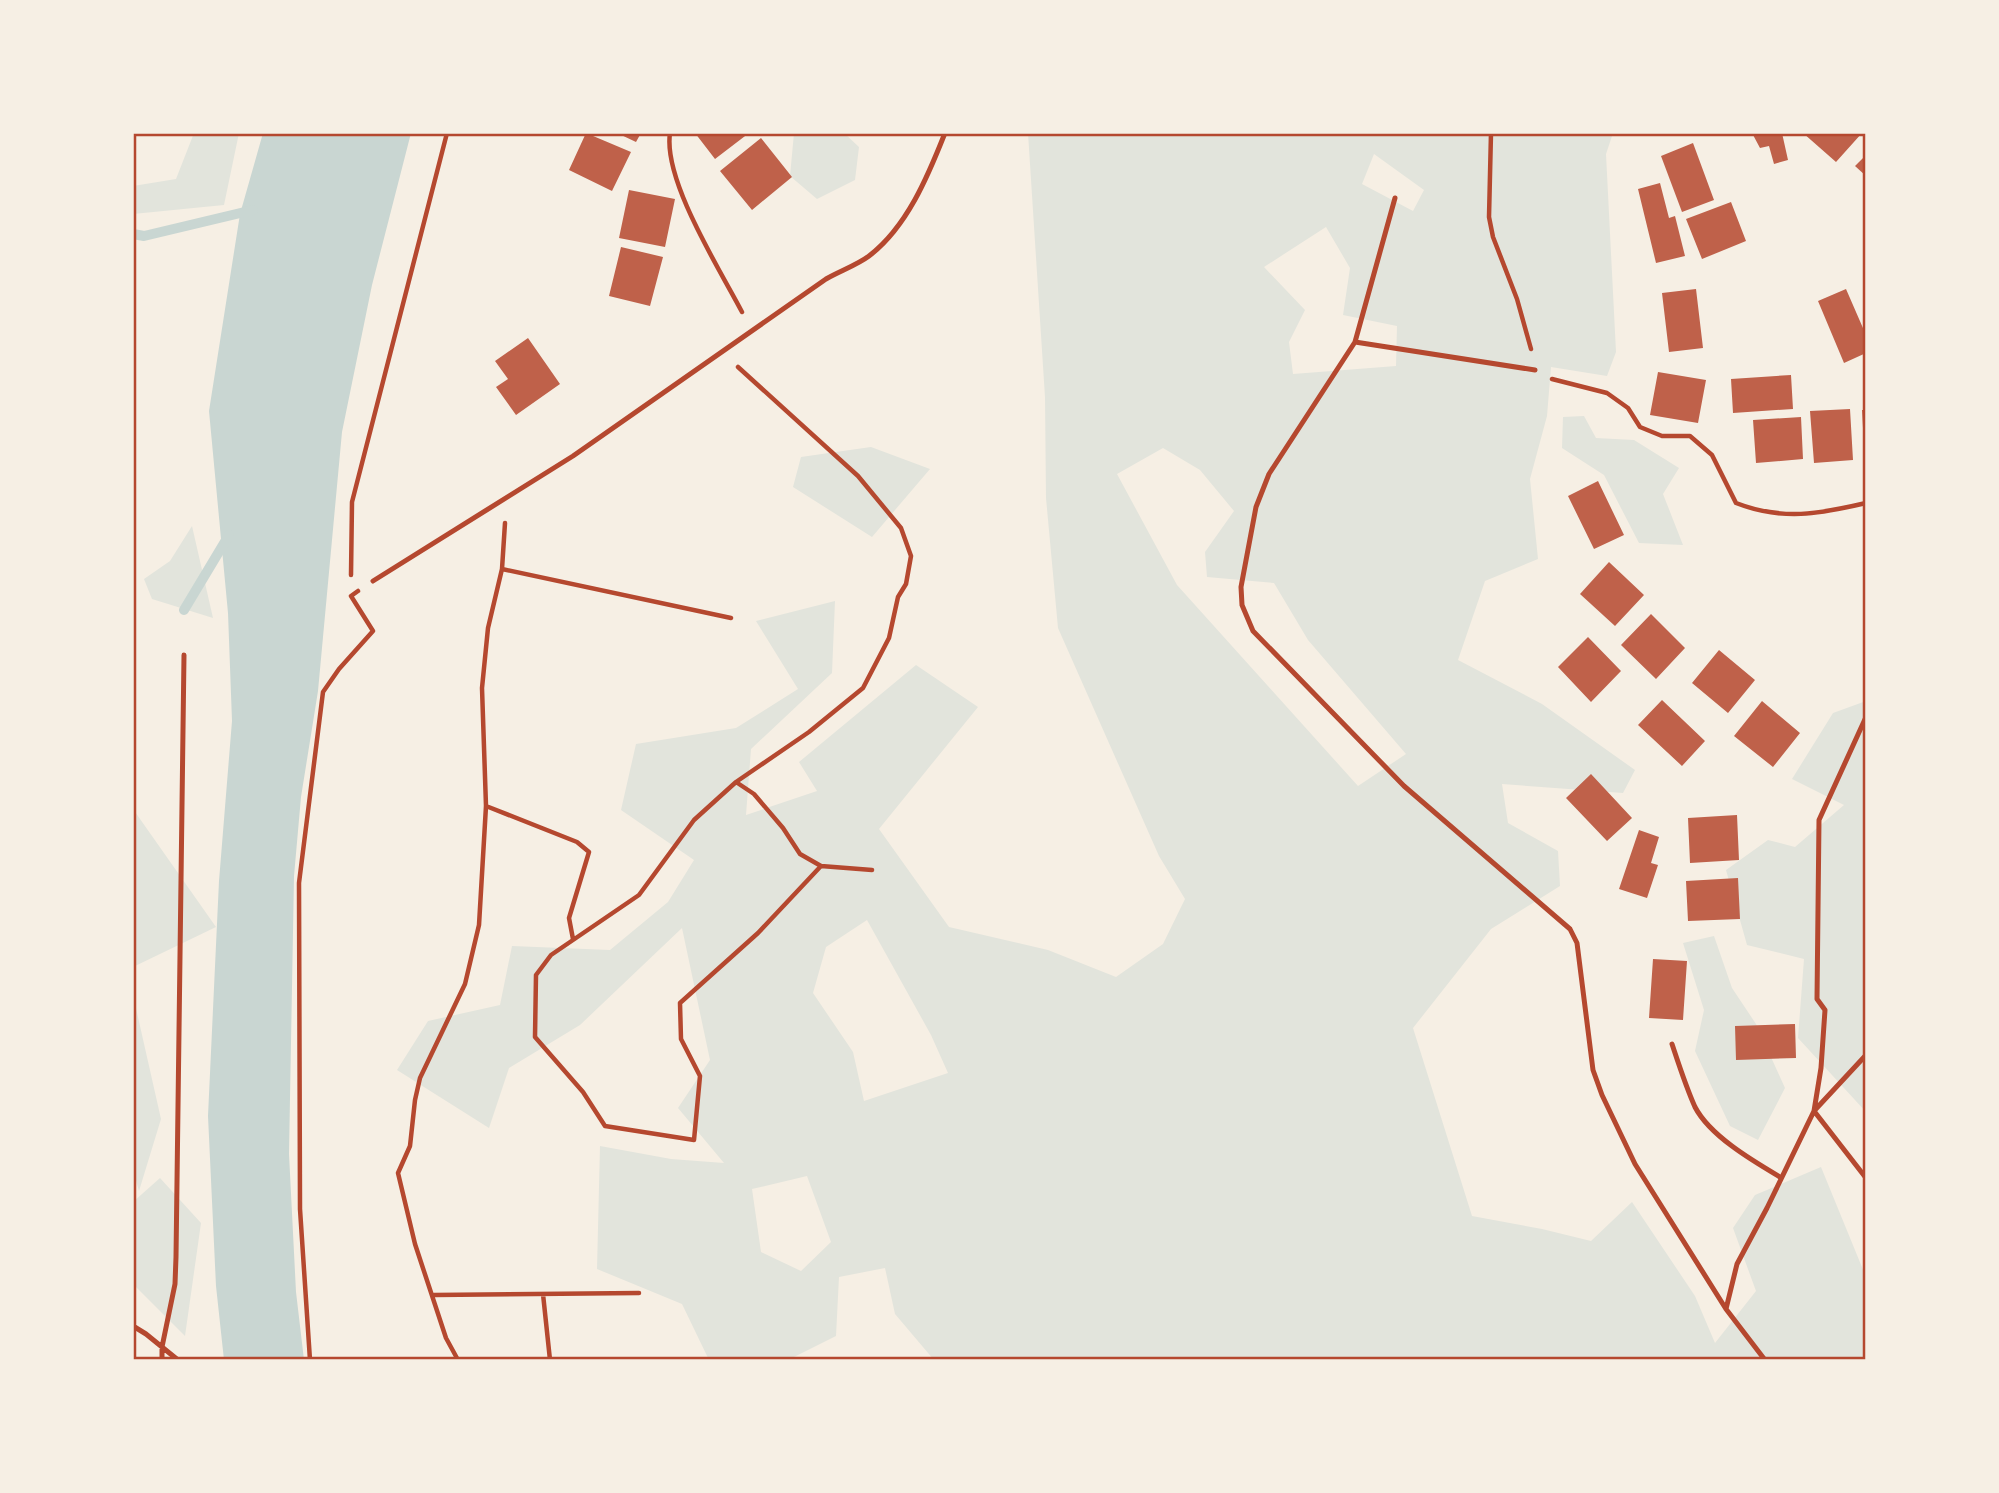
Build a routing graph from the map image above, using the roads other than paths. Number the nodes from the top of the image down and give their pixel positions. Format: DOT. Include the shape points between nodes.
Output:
graph roads {
  1 [pos="945,133"];
  2 [pos="1395,198"];
  3 [pos="1355,342"];
  4 [pos="1535,370"];
  5 [pos="373,581"];
  6 [pos="184,655"];
  7 [pos="1866,717"];
  8 [pos="1672,1044"];
  9 [pos="1866,1055"];
  10 [pos="1814,1111"];
  11 [pos="1780,1177"];
  12 [pos="1866,1178"];
  13 [pos="1726,1309"];
  14 [pos="133,1326"];
  15 [pos="162,1348"];
  16 [pos="162,1360"];
  17 [pos="178,1360"];
  18 [pos="1765,1360"];
  1 -- 5 [label="lane" via="901,221 868,257 826,279 573,456"];
  2 -- 3 [label="lane"];
  3 -- 4 [label="lane"];
  3 -- 13 [label="lane" via="1269,474 1256,507 1241,587 1242,605 1253,631 1404,786 1570,929 1577,943 1593,1070 1602,1095 1635,1164"];
  6 -- 15 [label="lane" via="176,1257"];
  7 -- 10 [label="lane" via="1819,820 1817,999 1825,1010"];
  8 -- 11 [label="lane" via="1696,1108 1707,1124"];
  9 -- 10 [label="lane"];
  10 -- 11 [label="lane"];
  10 -- 12 [label="lane"];
  11 -- 13 [label="lane" via="1737,1264"];
  13 -- 18 [label="lane"];
  14 -- 15 [label="lane"];
  15 -- 16 [label="lane"];
  15 -- 17 [label="lane"];
}
